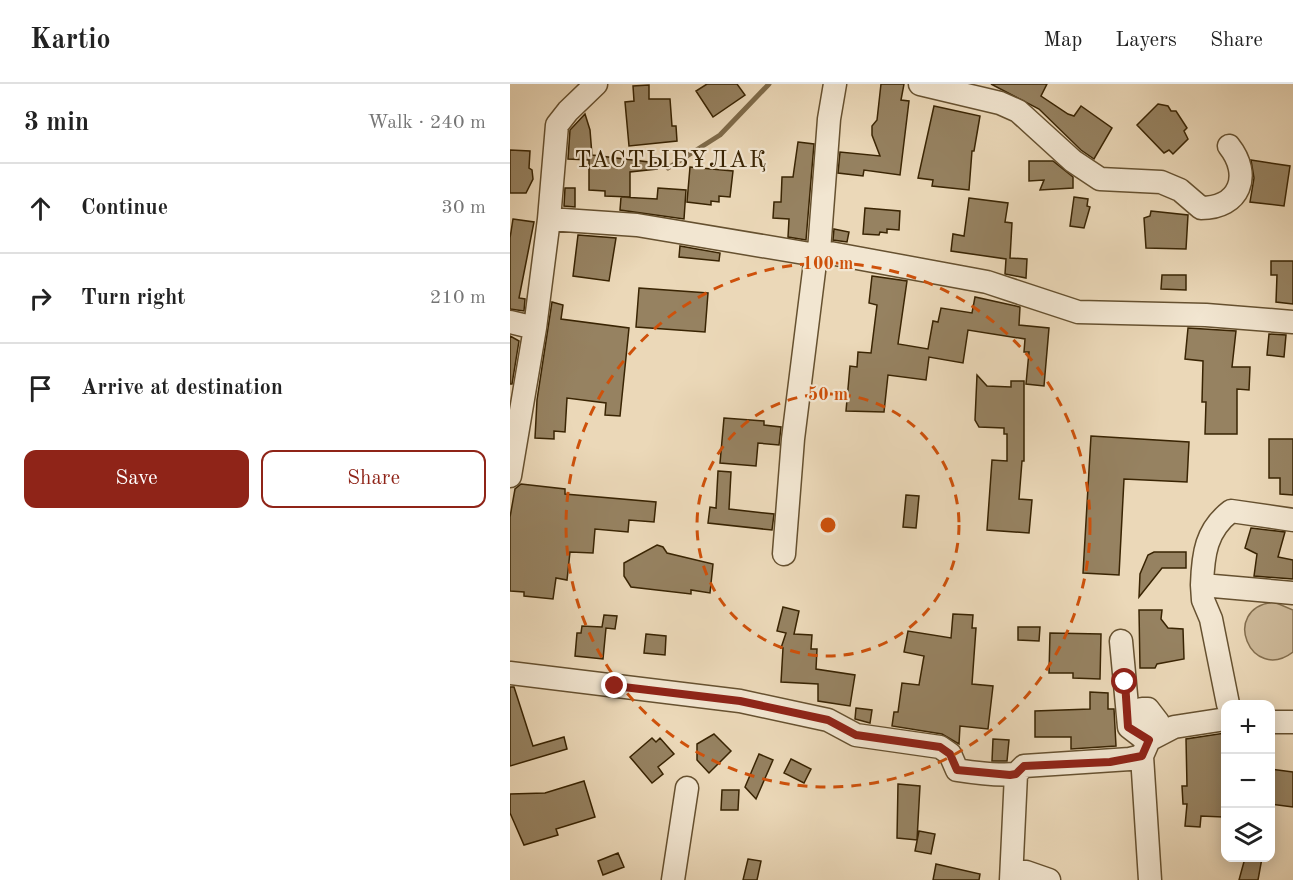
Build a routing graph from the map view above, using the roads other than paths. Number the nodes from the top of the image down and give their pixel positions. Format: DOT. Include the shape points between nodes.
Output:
graph roads {
  1 [pos="596,84"];
  2 [pos="835,84"];
  3 [pos="921,84"];
  4 [pos="1229,146"];
  5 [pos="549,219"];
  6 [pos="818,253"];
  7 [pos="510,322"];
  8 [pos="1293,322"];
  9 [pos="535,328"];
  10 [pos="510,476"];
  11 [pos="1293,519"];
  12 [pos="784,554"];
  13 [pos="1202,585"];
  14 [pos="1293,593"];
  15 [pos="1121,641"];
  16 [pos="510,673"];
  17 [pos="1125,682"];
  18 [pos="1227,700"];
  19 [pos="1221,720"];
  20 [pos="1275,722"];
  21 [pos="1293,722"];
  22 [pos="1148,742"];
  23 [pos="1016,774"];
  24 [pos="687,788"];
  25 [pos="1012,876"];
  26 [pos="673,880"];
  27 [pos="1049,880"];
  28 [pos="1150,880"];
  1 -- 5 [label="street" via="557,125"];
  2 -- 6 [label="street"];
  3 -- 4 [label="street" via="1000,103 1018,111 1093,175 1115,181 1161,182 1180,190 1201,208 1221,206 1242,181 1240,166"];
  5 -- 6 [label="street" via="637,225"];
  5 -- 9 [label="street"];
  6 -- 8 [label="street" via="987,282 1078,312"];
  6 -- 12 [label="street" via="793,439"];
  7 -- 9 [label="street"];
  9 -- 10 [label="street"];
  11 -- 13 [label="street" via="1231,511 1219,520 1209,536"];
  13 -- 14 [label="street"];
  13 -- 18 [label="street"];
  15 -- 17 [label="street"];
  16 -- 23 [label="street" via="740,701 828,720 856,735 940,747 950,754 957,770"];
  17 -- 22 [label="street" via="1128,727"];
  17 -- 22 [label="street" via="1158,722"];
  19 -- 22 [label="street" via="1186,724"];
  20 -- 21 [label="street"];
  22 -- 23 [label="street" via="1110,762 1024,766"];
  22 -- 28 [label="street"];
  23 -- 25 [label="street"];
  24 -- 26 [label="street"];
  25 -- 27 [label="street" via="1026,872"];
}
